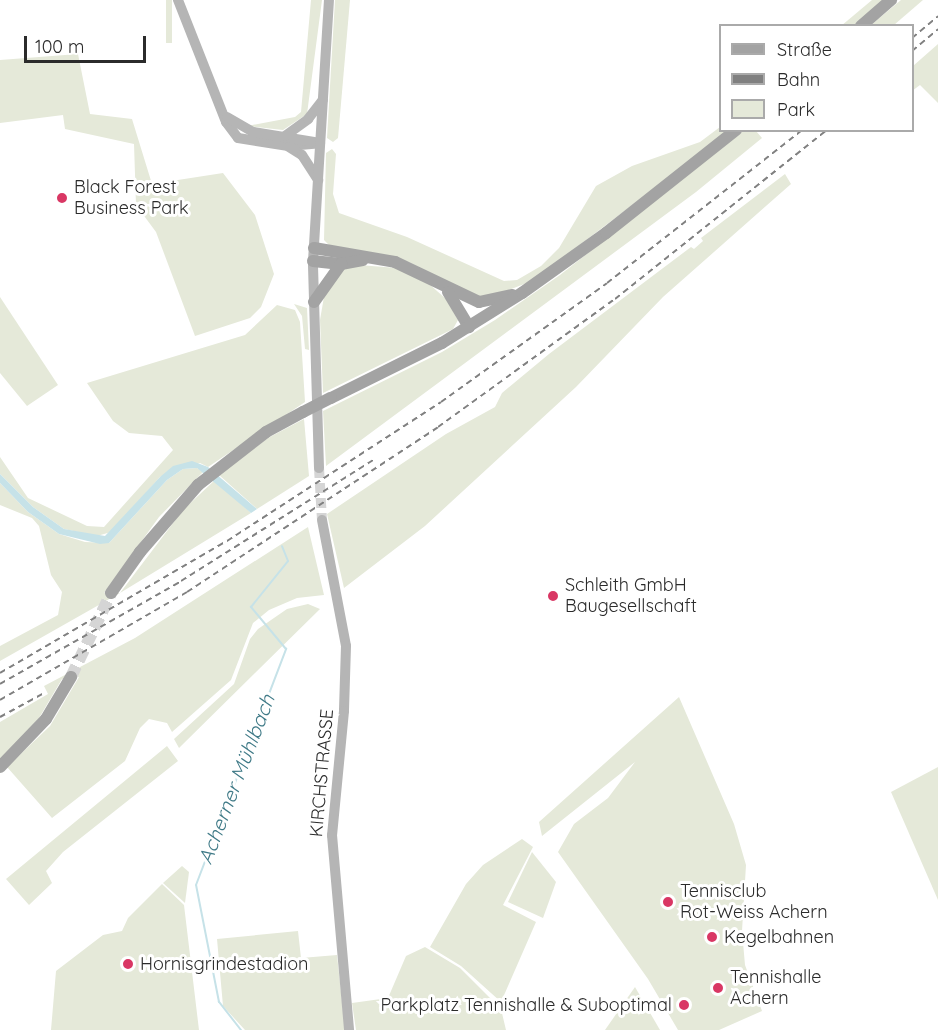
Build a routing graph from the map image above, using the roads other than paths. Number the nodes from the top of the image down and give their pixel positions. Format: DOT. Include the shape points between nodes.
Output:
graph roads {
  1 [pos="178,0"];
  2 [pos="329,0"];
  3 [pos="891,0"];
  4 [pos="863,24"];
  5 [pos="323,100"];
  6 [pos="733,132"];
  7 [pos="286,141"];
  8 [pos="320,143"];
  9 [pos="318,180"];
  10 [pos="314,248"];
  11 [pos="369,258"];
  12 [pos="313,261"];
  13 [pos="341,264"];
  14 [pos="441,284"];
  15 [pos="522,293"];
  16 [pos="466,299"];
  17 [pos="314,302"];
  18 [pos="473,324"];
  19 [pos="319,468"];
  20 [pos="322,520"];
  21 [pos="111,593"];
  22 [pos="71,677"];
  23 [pos="0,767"];
  24 [pos="349,1030"];
  1 -- 7 [label="main road" via="223,113 242,128"];
  2 -- 5 [label="main road"];
  3 -- 4 [label="main road"];
  5 -- 7 [label="main road"];
  5 -- 8 [label="main road"];
  6 -- 15 [label="main road"];
  7 -- 8 [label="main road"];
  7 -- 9 [label="main road" via="302,155"];
  8 -- 9 [label="main road"];
  9 -- 10 [label="main road"];
  10 -- 11 [label="main road"];
  10 -- 12 [label="main road"];
  11 -- 13 [label="main road"];
  11 -- 14 [label="main road" via="410,267"];
  12 -- 13 [label="main road"];
  12 -- 17 [label="main road"];
  13 -- 17 [label="main road"];
  14 -- 16 [label="main road"];
  14 -- 18 [label="main road"];
  15 -- 16 [label="main road" via="490,302"];
  15 -- 18 [label="main road"];
  16 -- 18 [label="main road"];
  17 -- 19 [label="main road"];
  18 -- 21 [label="main road, bridge" via="303,412 222,465 198,485 140,552"];
  20 -- 24 [label="main road, KIRCHSTRASSE" via="346,646 345,711 332,835"];
  22 -- 23 [label="main road" via="46,719"];
}
